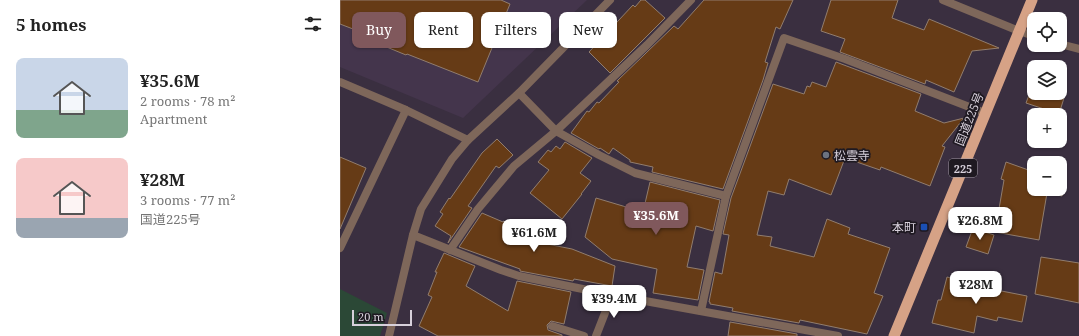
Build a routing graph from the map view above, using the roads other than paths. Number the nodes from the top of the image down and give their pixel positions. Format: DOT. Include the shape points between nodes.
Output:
graph roads {
  1 [pos="610,0"];
  2 [pos="691,0"];
  3 [pos="943,0"];
  4 [pos="1032,0"];
  5 [pos="1019,31"];
  6 [pos="1027,34"];
  7 [pos="1067,46"];
  8 [pos="1079,50"];
  9 [pos="340,82"];
  10 [pos="519,93"];
  11 [pos="406,110"];
  12 [pos="985,113"];
  13 [pos="556,131"];
  14 [pos="468,140"];
  15 [pos="726,196"];
  16 [pos="413,235"];
  17 [pos="340,248"];
  18 [pos="450,250"];
  19 [pos="612,295"];
  20 [pos="701,311"];
  21 [pos="552,326"];
  22 [pos="389,336"];
  23 [pos="584,336"];
  24 [pos="596,336"];
  25 [pos="838,336"];
  26 [pos="894,336"];
  1 -- 10 [label="street"];
  2 -- 13 [label="street"];
  3 -- 5 [label="street"];
  4 -- 5 [label="highway, 国道225号 / 225"];
  5 -- 6 [label="street"];
  5 -- 12 [label="highway, 国道225号 / 225"];
  7 -- 8 [label="street"];
  9 -- 11 [label="street"];
  10 -- 13 [label="street"];
  10 -- 14 [label="street"];
  11 -- 14 [label="street"];
  11 -- 17 [label="street"];
  12 -- 15 [label="street" via="784,38"];
  12 -- 26 [label="highway, 国道225号 / 225"];
  13 -- 15 [label="street" via="635,173"];
  13 -- 18 [label="street" via="514,166 478,209"];
  14 -- 16 [label="street" via="452,159 421,208"];
  15 -- 20 [label="street"];
  16 -- 18 [label="street"];
  16 -- 22 [label="street"];
  18 -- 19 [label="street" via="519,276"];
  19 -- 20 [label="street"];
  19 -- 24 [label="street"];
  20 -- 25 [label="street"];
  21 -- 23 [label="street"];
}
